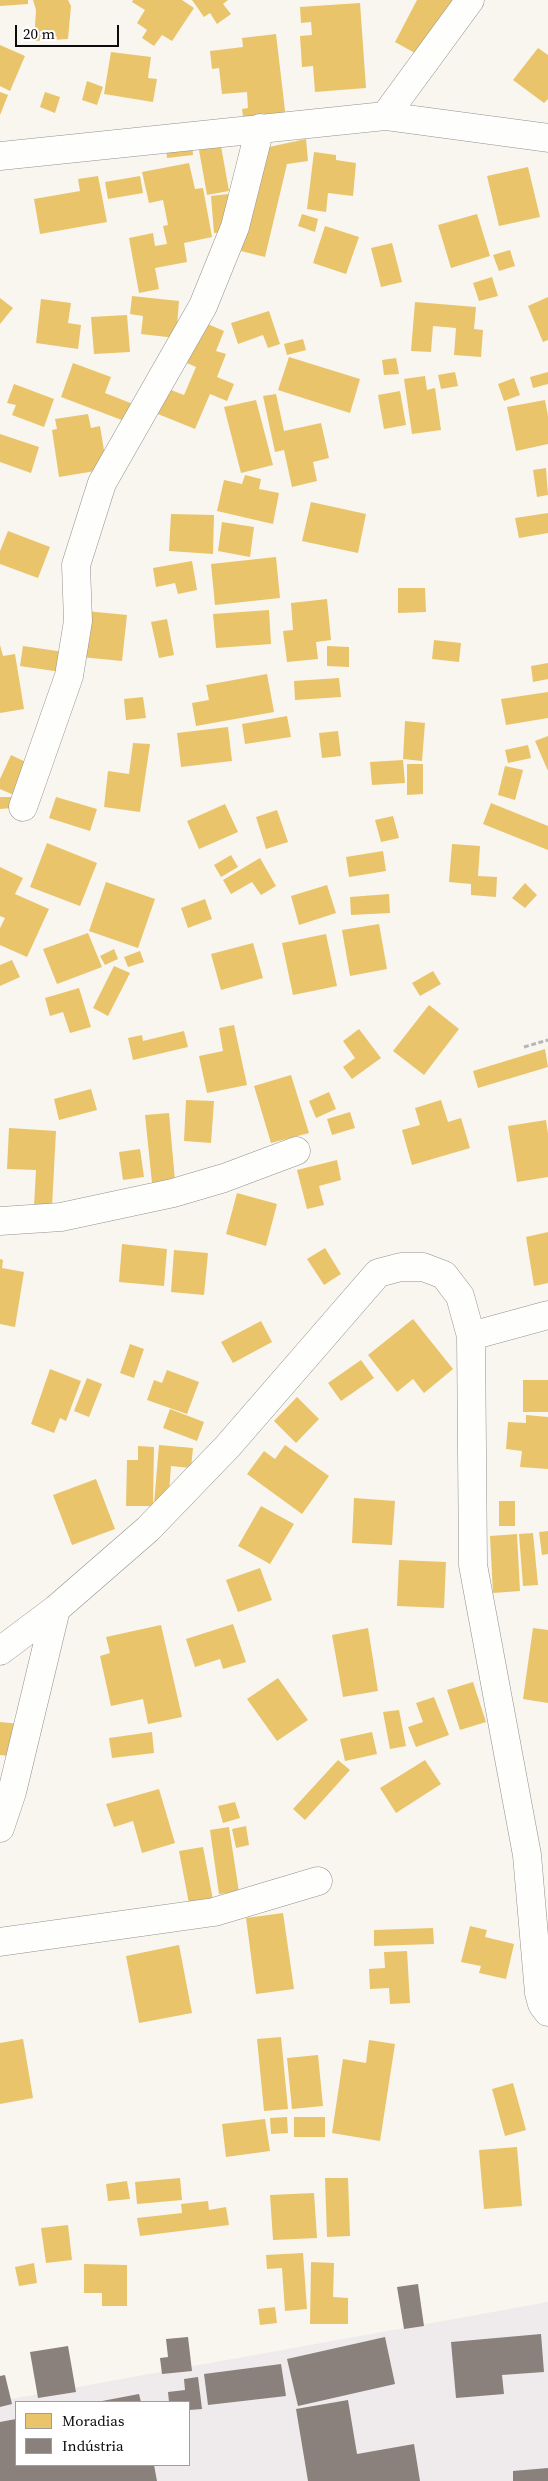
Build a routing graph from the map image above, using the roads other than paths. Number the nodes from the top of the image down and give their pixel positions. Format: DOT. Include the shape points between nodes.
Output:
graph roads {
  1 [pos="470,0"];
  2 [pos="385,116"];
  3 [pos="260,128"];
  4 [pos="548,138"];
  5 [pos="0,156"];
  6 [pos="23,807"];
  7 [pos="296,1151"];
  8 [pos="0,1221"];
  9 [pos="548,1315"];
  10 [pos="471,1336"];
  11 [pos="56,1609"];
  12 [pos="0,1651"];
  13 [pos="0,1828"];
  14 [pos="318,1881"];
  15 [pos="0,1942"];
  16 [pos="548,2012"];
  1 -- 2 [label="street"];
  2 -- 3 [label="street"];
  2 -- 4 [label="street"];
  3 -- 5 [label="street"];
  3 -- 6 [label="street" via="235,227 203,306 102,483 76,565 78,621 69,676"];
  7 -- 8 [label="street" via="173,1193 61,1217"];
  9 -- 10 [label="street"];
  10 -- 11 [label="street" via="460,1296 444,1275 423,1267 401,1266 378,1273 208,1467 148,1529"];
  10 -- 16 [label="street" via="473,1565 527,1855 539,1992"];
  11 -- 12 [label="street"];
  11 -- 13 [label="street" via="12,1792"];
  14 -- 15 [label="street" via="214,1912"];
}
